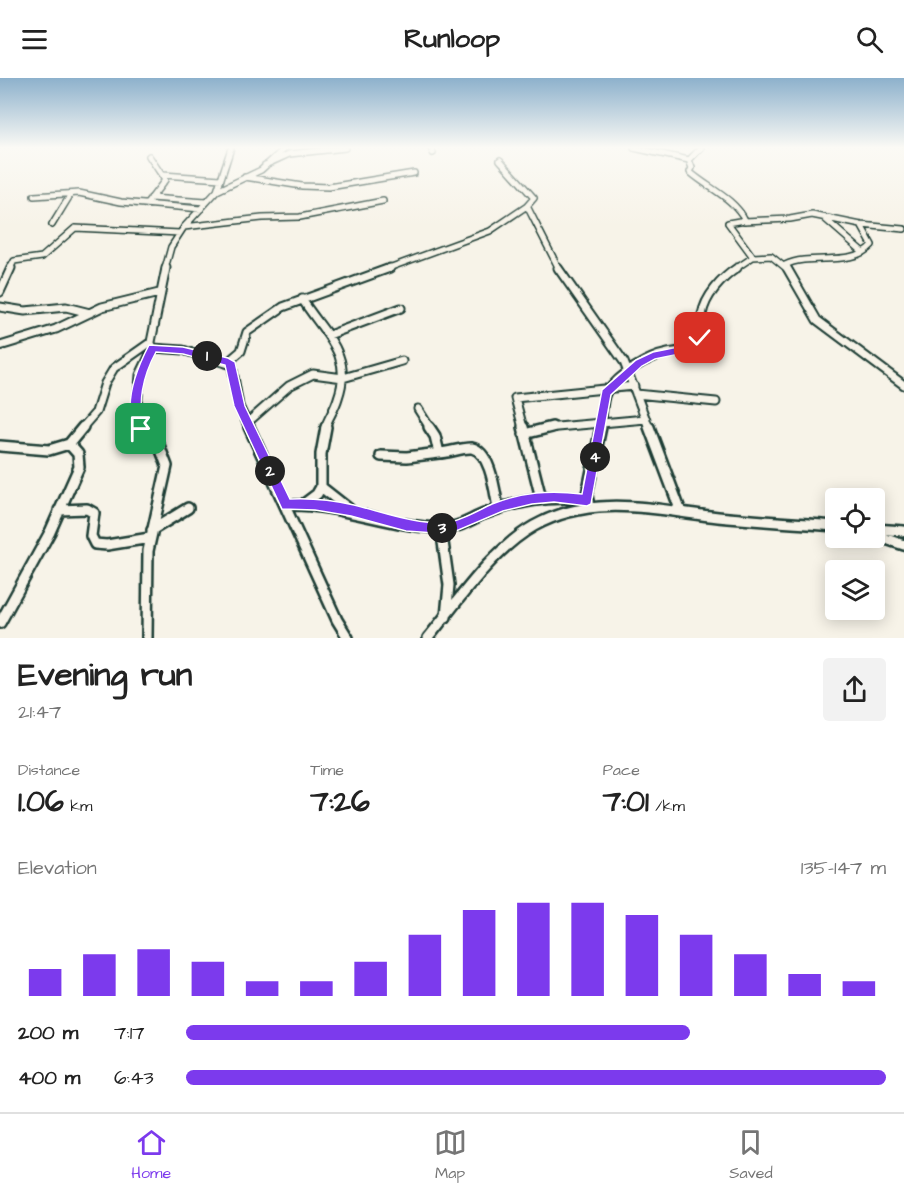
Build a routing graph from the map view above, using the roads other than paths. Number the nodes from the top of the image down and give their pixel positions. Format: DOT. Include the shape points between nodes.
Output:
graph roads {
  1 [pos="223,174"];
  2 [pos="252,174"];
  3 [pos="407,174"];
  4 [pos="513,174"];
  5 [pos="692,174"];
  6 [pos="163,175"];
  7 [pos="245,177"];
  8 [pos="221,179"];
  9 [pos="217,191"];
  10 [pos="71,194"];
  11 [pos="34,196"];
  12 [pos="151,198"];
  13 [pos="383,201"];
  14 [pos="206,202"];
  15 [pos="146,205"];
  16 [pos="527,206"];
  17 [pos="201,209"];
  18 [pos="822,217"];
  19 [pos="744,221"];
  20 [pos="52,225"];
  21 [pos="861,225"];
  22 [pos="904,229"];
  23 [pos="182,230"];
  24 [pos="863,252"];
  25 [pos="753,257"];
  26 [pos="788,263"];
  27 [pos="0,292"];
  28 [pos="159,293"];
  29 [pos="302,298"];
  30 [pos="0,307"];
  31 [pos="401,308"];
  32 [pos="90,313"];
  33 [pos="328,335"];
  34 [pos="152,345"];
  35 [pos="0,346"];
  36 [pos="402,361"];
  37 [pos="228,362"];
  38 [pos="628,371"];
  39 [pos="342,378"];
  40 [pos="904,385"];
  41 [pos="612,388"];
  42 [pos="635,390"];
  43 [pos="716,402"];
  44 [pos="418,409"];
  45 [pos="646,419"];
  46 [pos="600,421"];
  47 [pos="248,423"];
  48 [pos="524,434"];
  49 [pos="69,444"];
  50 [pos="0,446"];
  51 [pos="439,453"];
  52 [pos="381,456"];
  53 [pos="321,487"];
  54 [pos="541,498"];
  55 [pos="305,503"];
  56 [pos="588,504"];
  57 [pos="286,505"];
  58 [pos="188,508"];
  59 [pos="498,508"];
  60 [pos="59,510"];
  61 [pos="351,510"];
  62 [pos="681,512"];
  63 [pos="825,525"];
  64 [pos="441,528"];
  65 [pos="885,530"];
  66 [pos="904,531"];
  67 [pos="151,534"];
  68 [pos="885,539"];
  69 [pos="904,545"];
  70 [pos="446,617"];
  71 [pos="0,623"];
  72 [pos="147,638"];
  73 [pos="348,638"];
  74 [pos="428,638"];
  1 -- 8 [label="street"];
  2 -- 7 [label="street"];
  3 -- 7 [label="street" via="329,187"];
  4 -- 16 [label="street" via="534,198"];
  5 -- 19 [label="street" via="739,208"];
  6 -- 8 [label="street"];
  6 -- 12 [label="street" via="165,180"];
  7 -- 9 [label="street"];
  8 -- 9 [label="street"];
  9 -- 14 [label="street"];
  10 -- 11 [label="street"];
  10 -- 15 [label="street"];
  10 -- 20 [label="street"];
  12 -- 14 [label="street"];
  12 -- 15 [label="street"];
  13 -- 23 [label="street" via="300,217 262,218"];
  14 -- 17 [label="street"];
  15 -- 17 [label="street"];
  16 -- 29 [label="street" via="490,231"];
  16 -- 38 [label="street" via="555,264"];
  17 -- 23 [label="street"];
  18 -- 19 [label="street"];
  18 -- 21 [label="street"];
  18 -- 24 [label="street"];
  19 -- 25 [label="street" via="728,223"];
  21 -- 22 [label="street"];
  21 -- 24 [label="street" via="872,245"];
  23 -- 27 [label="street" via="165,234 75,228 42,257 14,261"];
  23 -- 28 [label="street" via="171,247"];
  24 -- 26 [label="street"];
  25 -- 26 [label="street" via="765,255"];
  25 -- 38 [label="street" via="726,275 712,292 702,312 697,344 653,356"];
  26 -- 40 [label="street" via="817,320"];
  28 -- 32 [label="street"];
  28 -- 34 [label="street"];
  29 -- 33 [label="street"];
  29 -- 37 [label="street" via="247,332 241,351"];
  30 -- 32 [label="street" via="25,311 66,306"];
  31 -- 33 [label="street"];
  32 -- 35 [label="street" via="56,330"];
  33 -- 39 [label="street" via="343,366"];
  34 -- 37 [label="street"];
  34 -- 49 [label="street" via="114,368 96,412"];
  34 -- 67 [label="street" via="140,375 136,421 159,445 167,466"];
  36 -- 39 [label="street"];
  37 -- 47 [label="street" via="232,365 239,406"];
  38 -- 41 [label="street"];
  38 -- 42 [label="street"];
  39 -- 47 [label="street" via="313,374 289,386"];
  39 -- 53 [label="street" via="339,397 326,425"];
  41 -- 42 [label="street"];
  41 -- 46 [label="street" via="606,393"];
  41 -- 48 [label="street" via="515,398"];
  42 -- 43 [label="street" via="679,400"];
  42 -- 45 [label="street"];
  44 -- 51 [label="street" via="435,436"];
  45 -- 46 [label="street"];
  45 -- 62 [label="street"];
  46 -- 48 [label="street"];
  46 -- 56 [label="street"];
  47 -- 57 [label="street"];
  48 -- 54 [label="street"];
  49 -- 50 [label="street" via="49,450"];
  49 -- 60 [label="street" via="80,463"];
  51 -- 52 [label="street"];
  51 -- 59 [label="street" via="469,448 483,453"];
  53 -- 55 [label="street"];
  53 -- 61 [label="street"];
  54 -- 56 [label="street" via="570,497"];
  54 -- 59 [label="street"];
  55 -- 57 [label="street"];
  55 -- 61 [label="street"];
  56 -- 62 [label="street"];
  56 -- 70 [label="street" via="526,530"];
  57 -- 73 [label="street"];
  58 -- 67 [label="street"];
  59 -- 64 [label="street"];
  60 -- 67 [label="street" via="94,513 91,536 95,544 107,545"];
  60 -- 71 [label="street"];
  61 -- 64 [label="street" via="406,525"];
  62 -- 63 [label="street"];
  64 -- 70 [label="street" via="449,585"];
  65 -- 66 [label="street"];
  67 -- 72 [label="street"];
  68 -- 69 [label="street"];
  70 -- 74 [label="street"];
}
